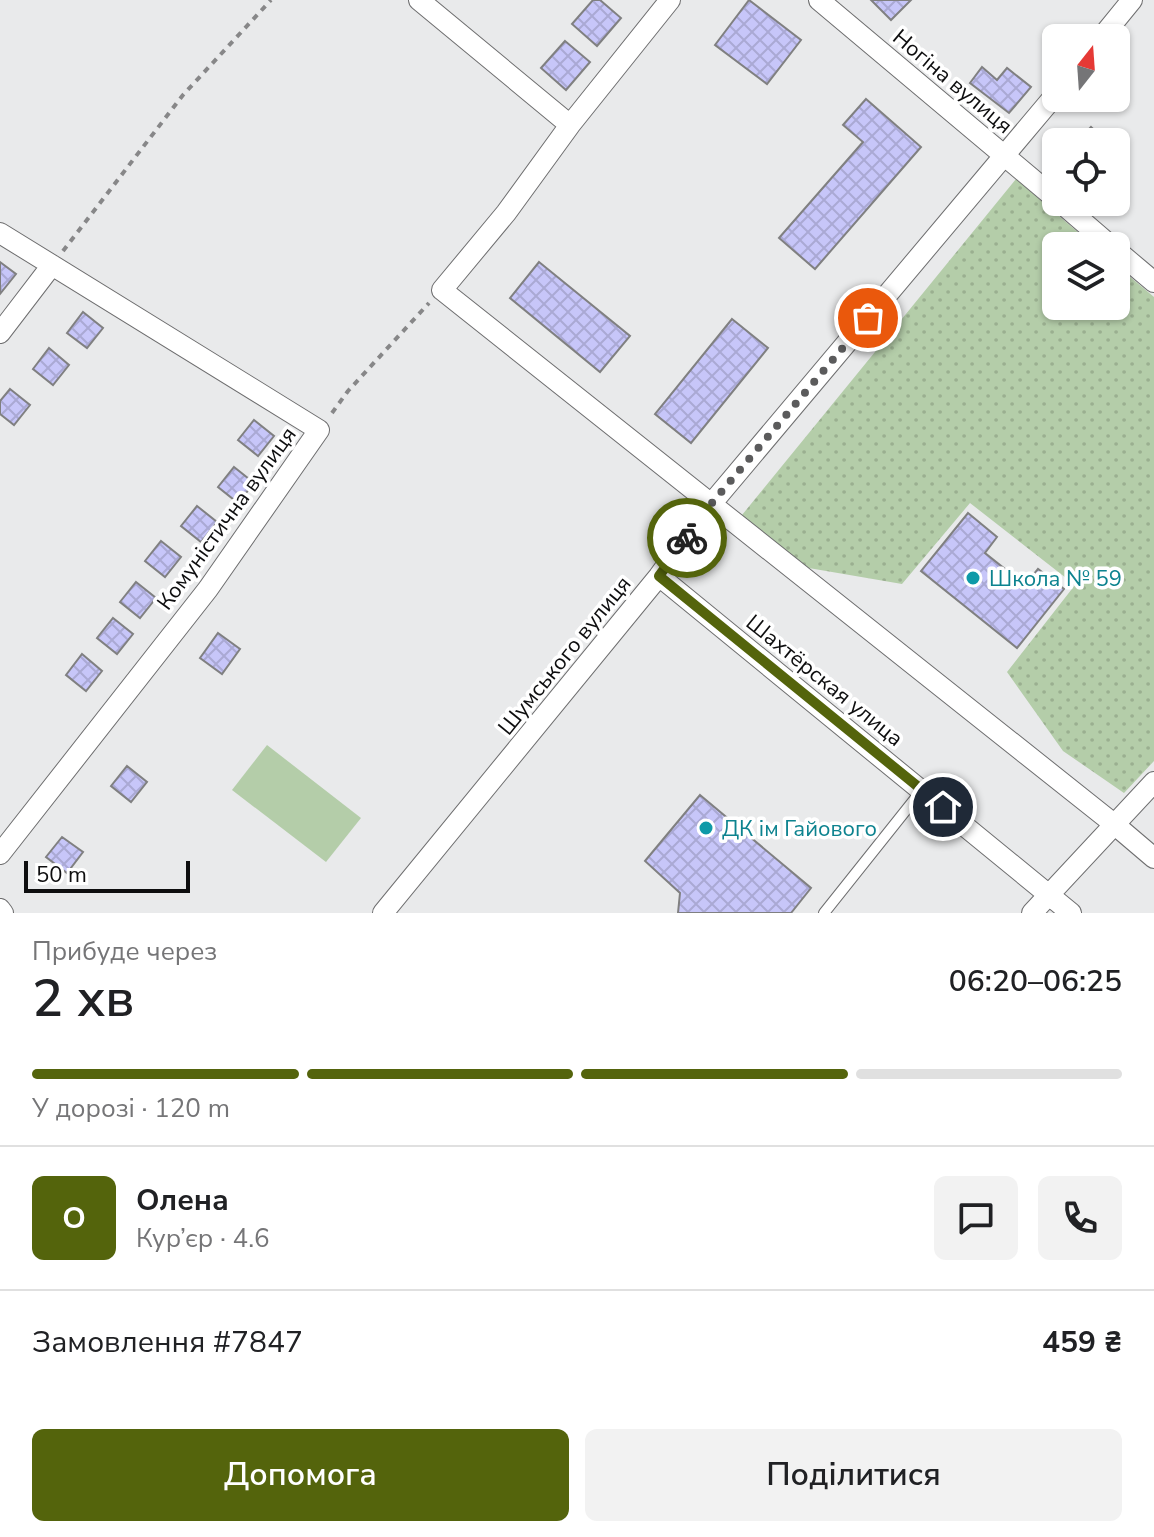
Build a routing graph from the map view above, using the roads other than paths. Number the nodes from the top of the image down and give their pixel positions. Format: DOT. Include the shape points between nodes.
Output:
graph roads {
  1 [pos="419,0"];
  2 [pos="670,0"];
  3 [pos="819,0"];
  4 [pos="1132,0"];
  5 [pos="1112,24"];
  6 [pos="1042,111"];
  7 [pos="570,125"];
  8 [pos="1006,156"];
  9 [pos="1042,186"];
  10 [pos="1076,216"];
  11 [pos="1095,232"];
  12 [pos="0,233"];
  13 [pos="1130,262"];
  14 [pos="52,265"];
  15 [pos="1154,282"];
  16 [pos="0,333"];
  17 [pos="712,503"];
  18 [pos="659,576"];
  19 [pos="1154,782"];
  20 [pos="922,790"];
  21 [pos="1114,824"];
  22 [pos="0,854"];
  23 [pos="1154,858"];
  24 [pos="1049,895"];
  25 [pos="383,913"];
  26 [pos="824,913"];
  27 [pos="1032,913"];
  28 [pos="1071,913"];
  1 -- 7 [label="street"];
  2 -- 7 [label="street"];
  3 -- 8 [label="street, Ногіна вулиця"];
  4 -- 5 [label="street"];
  6 -- 8 [label="street, Шумського вулиця"];
  7 -- 17 [label="street" via="442,290"];
  8 -- 9 [label="street, Ногіна вулиця"];
  8 -- 17 [label="street, Шумського вулиця"];
  10 -- 11 [label="street, Ногіна вулиця"];
  12 -- 14 [label="street, Комуністична вулиця"];
  13 -- 15 [label="street"];
  14 -- 16 [label="street"];
  14 -- 22 [label="street, Комуністична вулиця" via="319,430 208,589"];
  17 -- 18 [label="street, Шумського вулиця"];
  17 -- 21 [label="street"];
  18 -- 20 [label="street, Шахтёрская улица"];
  18 -- 25 [label="street, Шумського вулиця"];
  19 -- 21 [label="street"];
  20 -- 24 [label="street, Шахтёрская улица"];
  20 -- 26 [label="lane"];
  21 -- 23 [label="street"];
  21 -- 24 [label="street"];
  24 -- 27 [label="street"];
  24 -- 28 [label="street, Шахтёрская улица"];
}
